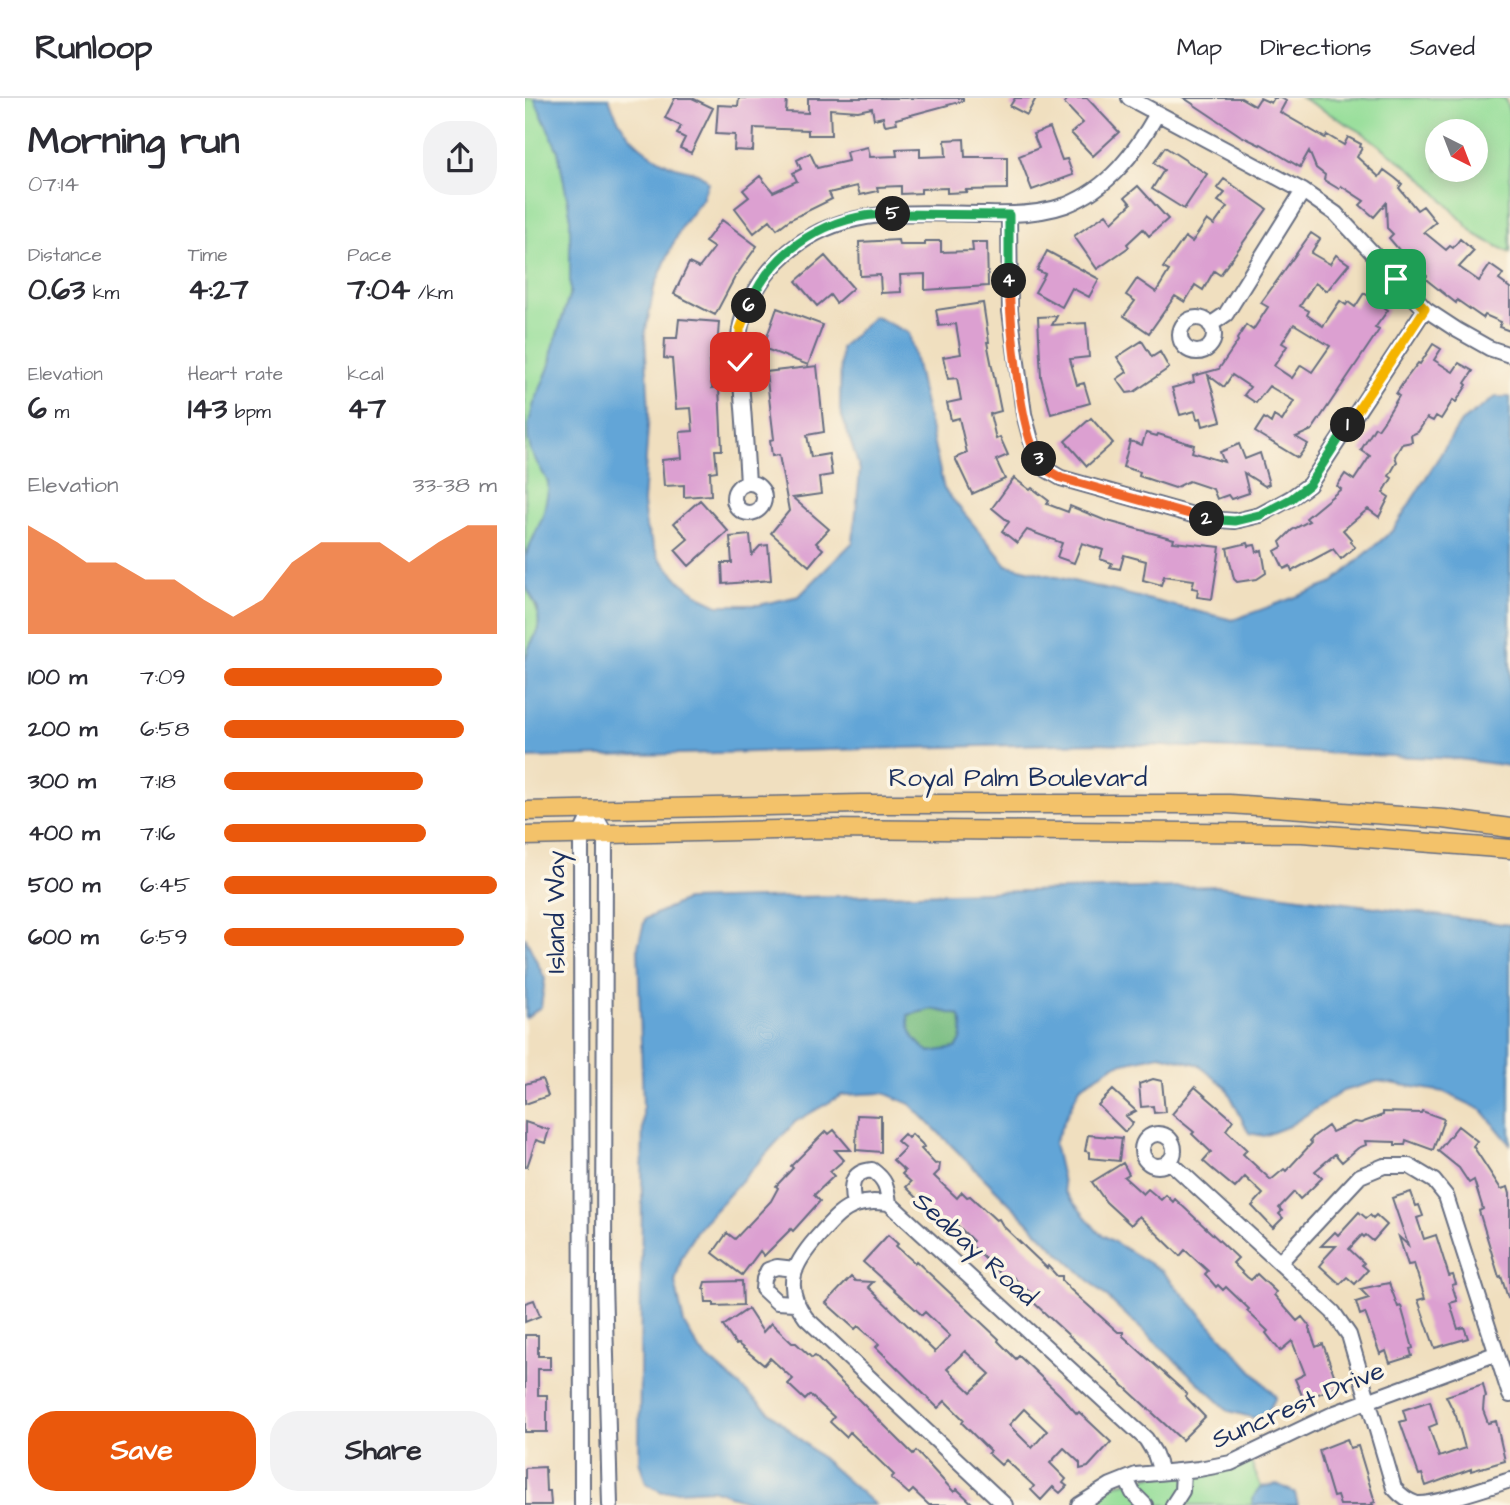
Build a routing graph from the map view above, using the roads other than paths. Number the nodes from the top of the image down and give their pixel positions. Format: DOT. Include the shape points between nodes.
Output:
graph roads {
  1 [pos="1129,98"];
  2 [pos="1157,114"];
  3 [pos="1303,191"];
  4 [pos="1009,215"];
  5 [pos="1425,309"];
  6 [pos="1210,325"];
  7 [pos="1510,355"];
  8 [pos="748,483"];
  9 [pos="592,810"];
  10 [pos="525,811"];
  11 [pos="1510,828"];
  12 [pos="605,833"];
  13 [pos="581,834"];
  14 [pos="525,836"];
  15 [pos="1510,849"];
  16 [pos="1169,1161"];
  17 [pos="889,1203"];
  18 [pos="854,1205"];
  19 [pos="1280,1262"];
  20 [pos="795,1269"];
  21 [pos="795,1303"];
  22 [pos="1495,1354"];
  23 [pos="1510,1395"];
  24 [pos="1368,1400"];
  25 [pos="1183,1471"];
  26 [pos="1161,1472"];
  27 [pos="1126,1479"];
  28 [pos="1510,1480"];
  29 [pos="582,1505"];
  30 [pos="610,1505"];
  31 [pos="1005,1505"];
  32 [pos="1079,1505"];
  33 [pos="1146,1505"];
  34 [pos="1173,1505"];
  1 -- 2 [label="street"];
  2 -- 3 [label="street"];
  2 -- 4 [label="street" via="1134,152 1091,192 1064,205"];
  3 -- 5 [label="street" via="1343,221"];
  3 -- 6 [label="street" via="1226,314"];
  4 -- 5 [label="street" via="1010,311 1024,414 1035,455 1061,478 1207,519 1235,521 1260,515 1309,485"];
  4 -- 8 [label="street" via="855,218 802,239 783,255 752,298 740,329"];
  5 -- 7 [label="street" via="1489,348"];
  9 -- 10 [label="main road, Royal Palm Boulevard"];
  9 -- 11 [label="main road, Royal Palm Boulevard" via="1229,804"];
  9 -- 12 [label="street, Island Way"];
  9 -- 13 [label="street, Island Way"];
  12 -- 13 [label="main road, Royal Palm Boulevard"];
  12 -- 15 [label="main road, Royal Palm Boulevard" via="1302,833"];
  12 -- 30 [label="street, Island Way" via="604,1281"];
  13 -- 14 [label="main road, Royal Palm Boulevard"];
  13 -- 29 [label="street, Island Way"];
  16 -- 19 [label="street"];
  17 -- 18 [label="street, Seabay Road"];
  17 -- 18 [label="street" via="883,1177 872,1170 854,1177"];
  17 -- 26 [label="street, Seabay Road" via="1146,1439"];
  18 -- 20 [label="street" via="839,1213 806,1249"];
  19 -- 22 [label="street" via="1360,1176 1384,1166 1409,1166 1434,1181 1446,1196"];
  19 -- 24 [label="street" via="1333,1312 1349,1335"];
  20 -- 21 [label="street"];
  20 -- 21 [label="street" via="768,1270 763,1289 777,1301"];
  21 -- 31 [label="street"];
  22 -- 23 [label="street"];
  22 -- 24 [label="street, Suncrest Drive"];
  24 -- 25 [label="street, Suncrest Drive" via="1231,1463"];
  24 -- 28 [label="street" via="1394,1488 1405,1499 1419,1505 1438,1503"];
  25 -- 26 [label="street, Suncrest Drive"];
  25 -- 34 [label="street" via="1182,1491"];
  26 -- 27 [label="street, Suncrest Drive"];
  27 -- 32 [label="street, Suncrest Drive"];
  27 -- 33 [label="street"];
}
